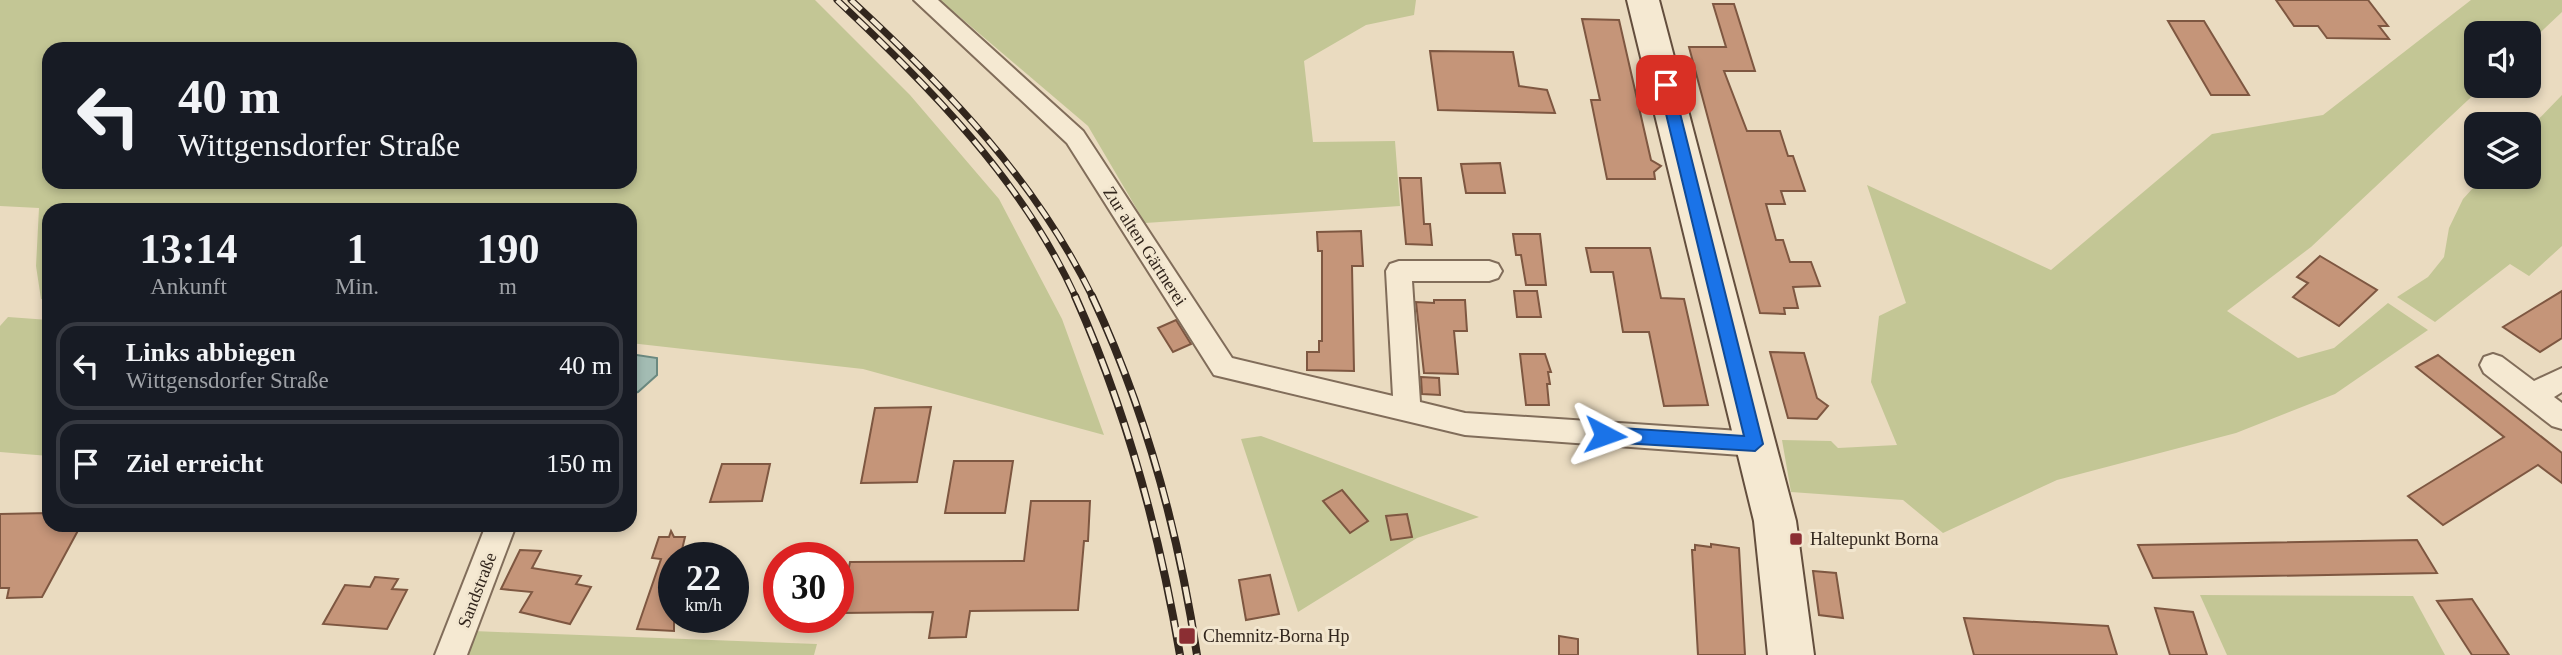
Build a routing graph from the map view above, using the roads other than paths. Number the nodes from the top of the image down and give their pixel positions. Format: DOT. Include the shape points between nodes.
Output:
graph roads {
  1 [pos="925,0"];
  2 [pos="1643,0"];
  3 [pos="1489,271"];
  4 [pos="2493,365"];
  5 [pos="2562,379"];
  6 [pos="2533,395"];
  7 [pos="1407,409"];
  8 [pos="2562,418"];
  9 [pos="1755,444"];
  10 [pos="498,532"];
  11 [pos="451,655"];
  12 [pos="1791,655"];
  1 -- 7 [label="street, Zur alten Gärtnerei" via="1075,137 1223,367"];
  2 -- 9 [label="street"];
  3 -- 7 [label="street" via="1399,271"];
  4 -- 6 [label="street"];
  5 -- 6 [label="street"];
  6 -- 8 [label="street"];
  7 -- 9 [label="street, Zur alten Gärtnerei" via="1465,424"];
  9 -- 12 [label="street" via="1775,521"];
  10 -- 11 [label="street, Sandstraße"];
}
